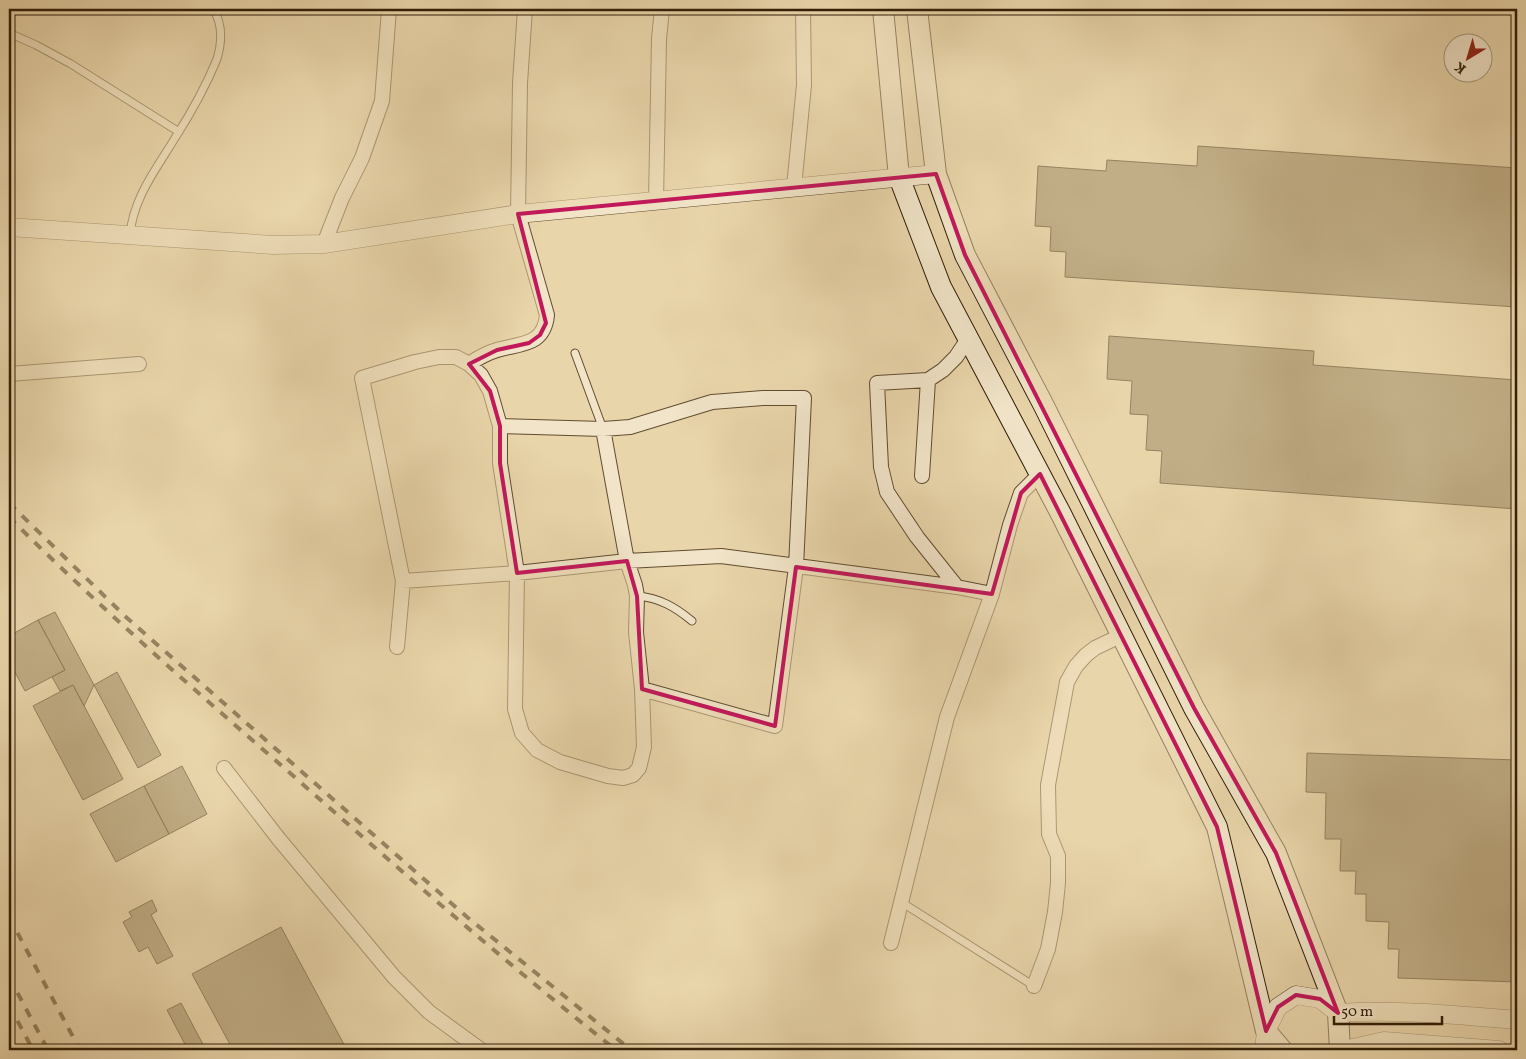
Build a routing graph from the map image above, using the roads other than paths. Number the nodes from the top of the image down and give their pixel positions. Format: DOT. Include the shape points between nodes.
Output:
graph roads {
  1 [pos="213,9"];
  2 [pos="389,9"];
  3 [pos="525,9"];
  4 [pos="662,9"];
  5 [pos="803,9"];
  6 [pos="883,9"];
  7 [pos="917,9"];
  8 [pos="9,33"];
  9 [pos="179,132"];
  10 [pos="936,174"];
  11 [pos="899,178"];
  12 [pos="794,188"];
  13 [pos="656,201"];
  14 [pos="518,214"];
  15 [pos="9,227"];
  16 [pos="130,235"];
  17 [pos="324,244"];
  18 [pos="968,339"];
  19 [pos="575,353"];
  20 [pos="139,364"];
  21 [pos="469,364"];
  22 [pos="9,374"];
  23 [pos="928,380"];
  24 [pos="500,426"];
  25 [pos="603,429"];
  26 [pos="1040,474"];
  27 [pos="922,476"];
  28 [pos="626,561"];
  29 [pos="796,567"];
  30 [pos="517,573"];
  31 [pos="403,581"];
  32 [pos="957,587"];
  33 [pos="992,594"];
  34 [pos="637,596"];
  35 [pos="692,621"];
  36 [pos="1122,636"];
  37 [pos="397,647"];
  38 [pos="642,689"];
  39 [pos="224,768"];
  40 [pos="901,902"];
  41 [pos="890,943"];
  42 [pos="1034,986"];
  43 [pos="1338,1013"];
  44 [pos="1517,1020"];
  45 [pos="1265,1040"];
  46 [pos="481,1050"];
  47 [pos="1282,1050"];
  48 [pos="1342,1050"];
  49 [pos="1499,1050"];
  1 -- 9 [label="lane" via="220,28 218,59"];
  2 -- 17 [label="street" via="382,101 362,158"];
  3 -- 14 [label="street"];
  4 -- 13 [label="street"];
  5 -- 12 [label="street" via="804,84"];
  6 -- 11 [label="main road"];
  7 -- 10 [label="main road"];
  8 -- 9 [label="lane" via="71,64"];
  9 -- 16 [label="lane" via="139,198 131,220"];
  10 -- 11 [label="street"];
  10 -- 43 [label="main road" via="965,255 1194,708 1276,853"];
  11 -- 12 [label="street"];
  11 -- 18 [label="main road" via="941,287"];
  12 -- 13 [label="street"];
  13 -- 14 [label="street"];
  14 -- 17 [label="street"];
  14 -- 21 [label="street" via="547,315 546,323 540,335 529,343 498,350"];
  15 -- 16 [label="street"];
  16 -- 17 [label="street" via="272,245"];
  18 -- 23 [label="street" via="956,358"];
  18 -- 26 [label="main road"];
  19 -- 25 [label="lane"];
  20 -- 22 [label="street"];
  21 -- 24 [label="street" via="490,391"];
  21 -- 31 [label="street" via="456,357 439,357 362,378"];
  23 -- 27 [label="street"];
  23 -- 32 [label="street" via="877,384 881,467 887,492 917,537"];
  24 -- 25 [label="street"];
  24 -- 30 [label="street" via="500,463"];
  25 -- 28 [label="street"];
  25 -- 29 [label="street" via="630,427 712,402 804,398"];
  26 -- 33 [label="street" via="1021,493"];
  26 -- 36 [label="main road"];
  28 -- 29 [label="street" via="720,556"];
  28 -- 30 [label="street"];
  28 -- 34 [label="street"];
  29 -- 32 [label="street"];
  29 -- 38 [label="street" via="775,726"];
  30 -- 31 [label="street"];
  30 -- 38 [label="street" via="515,709 522,733 537,750 560,762 608,776 623,778 633,775 639,768 644,746"];
  31 -- 37 [label="street"];
  32 -- 33 [label="street"];
  33 -- 40 [label="street" via="948,718"];
  34 -- 35 [label="lane" via="664,602"];
  34 -- 38 [label="street" via="636,632"];
  36 -- 42 [label="street" via="1086,655 1067,682 1048,785 1049,834 1058,856 1055,912 1048,949"];
  36 -- 45 [label="main road" via="1217,827"];
  39 -- 46 [label="street" via="394,977 430,1012"];
  40 -- 41 [label="street"];
  40 -- 42 [label="lane"];
  43 -- 44 [label="street" via="1415,1012"];
  43 -- 45 [label="street" via="1320,999 1296,995 1278,1007"];
  43 -- 48 [label="main road"];
  45 -- 47 [label="main road"];
  48 -- 49 [label="street" via="1384,1041"];
}
